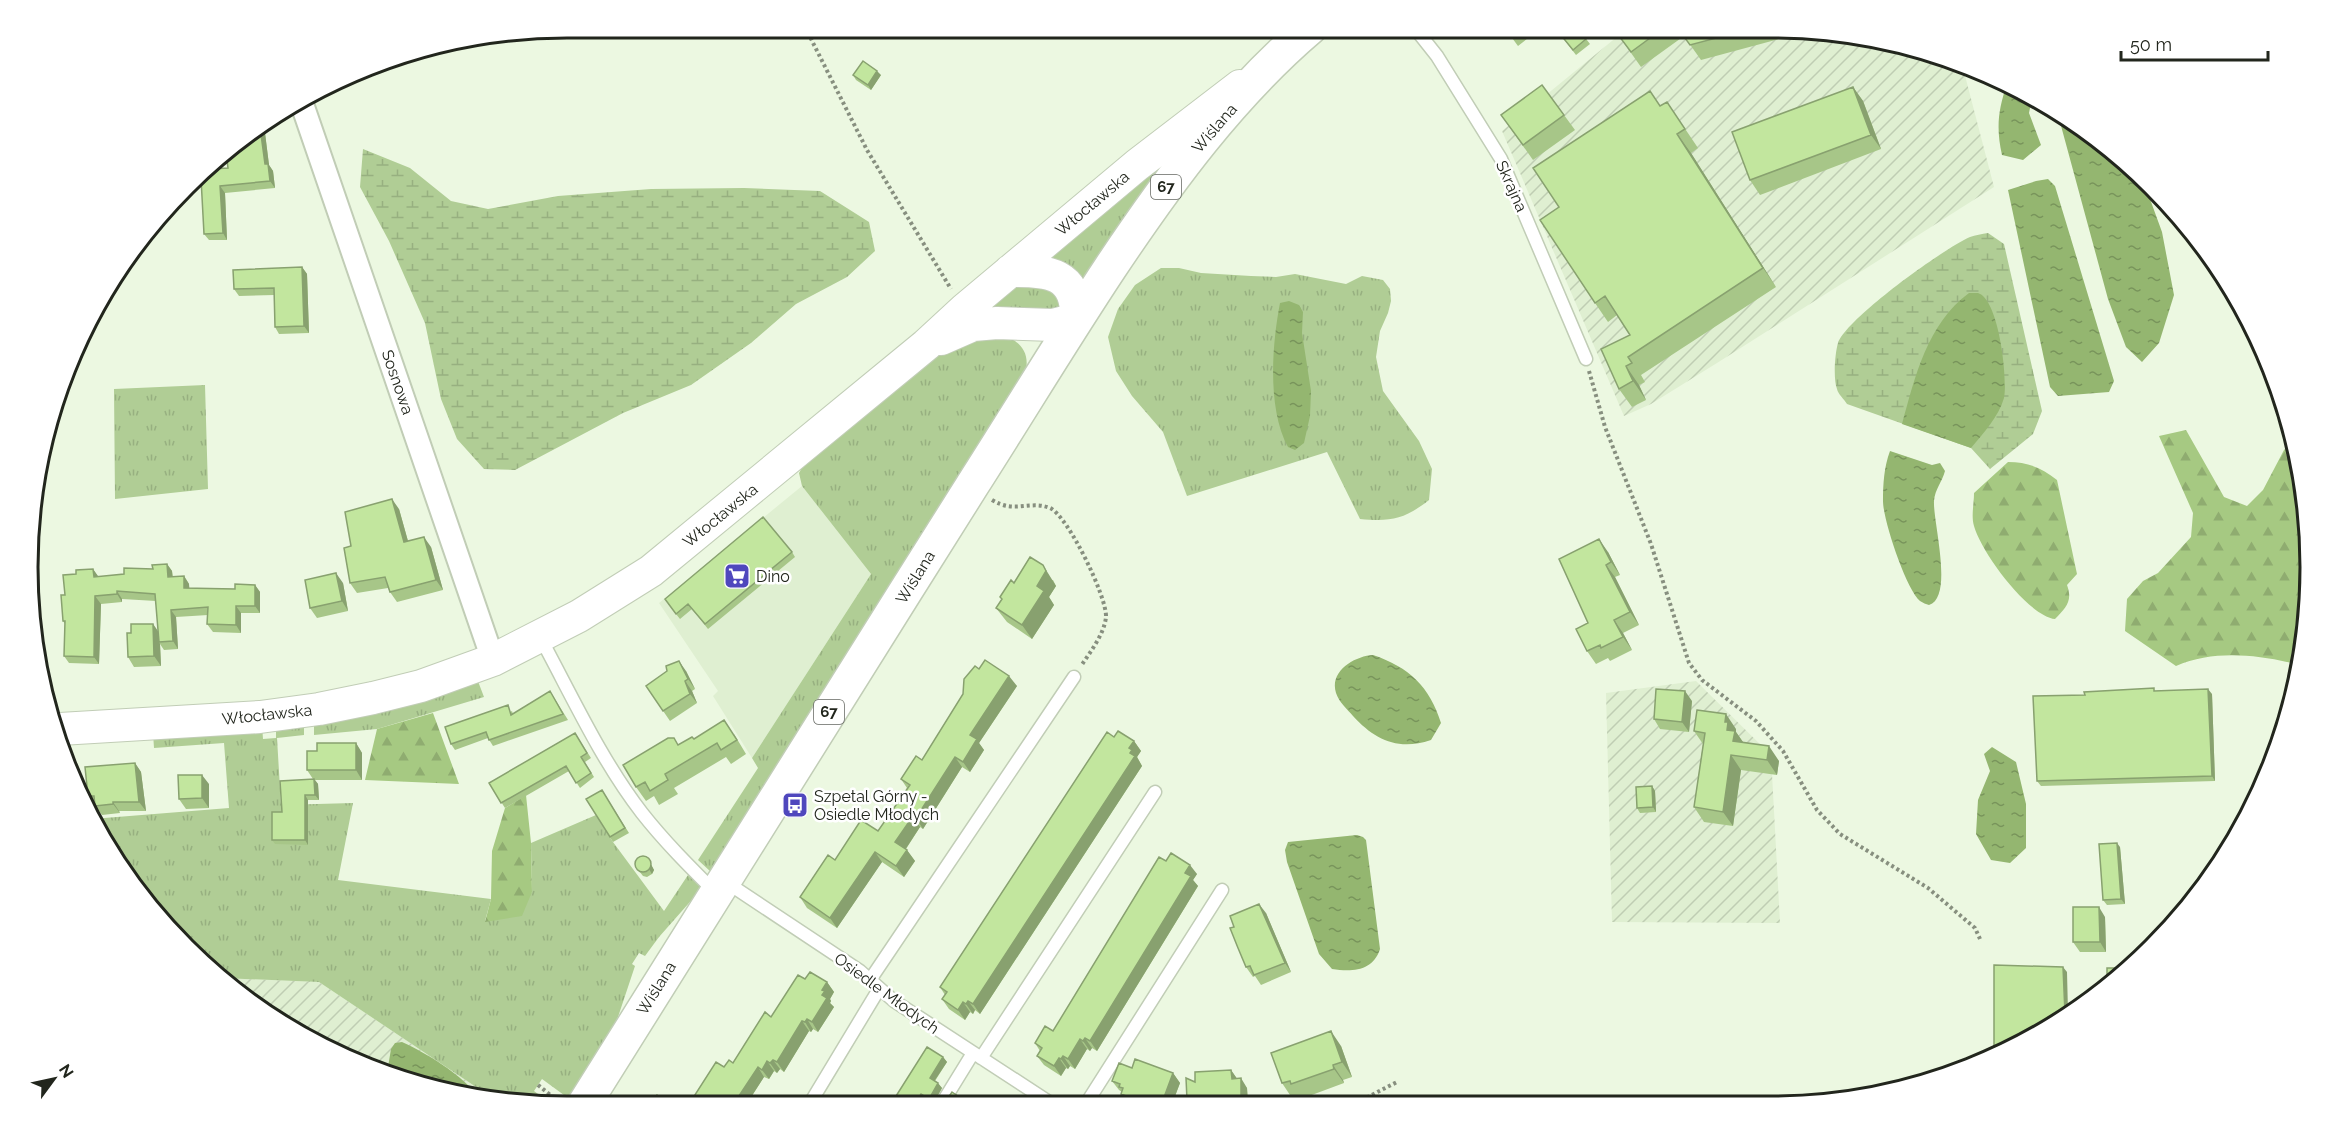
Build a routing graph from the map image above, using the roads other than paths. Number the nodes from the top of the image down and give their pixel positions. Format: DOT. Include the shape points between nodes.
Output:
graph roads {
  1 [pos="1299,38"];
  2 [pos="1422,38"];
  3 [pos="1271,65"];
  4 [pos="303,107"];
  5 [pos="1010,271"];
  6 [pos="1076,320"];
  7 [pos="1018,325"];
  8 [pos="926,345"];
  9 [pos="1586,359"];
  10 [pos="1046,367"];
  11 [pos="540,636"];
  12 [pos="493,660"];
  13 [pos="1074,677"];
  14 [pos="64,729"];
  15 [pos="1155,792"];
  16 [pos="719,886"];
  17 [pos="1222,890"];
  18 [pos="874,984"];
  19 [pos="977,1055"];
  20 [pos="589,1096"];
  21 [pos="814,1096"];
  22 [pos="947,1096"];
  23 [pos="1040,1096"];
  24 [pos="1091,1096"];
  1 -- 3 [label="main road, 67"];
  2 -- 9 [label="lane, Skrajna" via="1501,159"];
  3 -- 5 [label="main road, Włocławska" via="1182,129"];
  3 -- 6 [label="main road, Wiślana / 67" via="1179,169"];
  4 -- 12 [label="street, Sosnowa"];
  5 -- 6 [label="main road" via="1042,271 1059,277 1075,300"];
  5 -- 8 [label="main road, Włocławska"];
  6 -- 7 [label="main road" via="1053,325"];
  6 -- 10 [label="main road, Wiślana / 67"];
  7 -- 8 [label="main road" via="973,325"];
  7 -- 10 [label="main road" via="1033,341"];
  8 -- 11 [label="main road, Włocławska" via="651,571"];
  10 -- 16 [label="main road, Wiślana / 67"];
  11 -- 12 [label="main road, Włocławska"];
  11 -- 16 [label="lane, Osiedle Młodych" via="617,776 642,813 674,850"];
  12 -- 14 [label="main road, Włocławska" via="421,686 319,709 260,717"];
  13 -- 18 [label="lane"];
  15 -- 19 [label="lane"];
  16 -- 18 [label="lane, Osiedle Młodych"];
  16 -- 20 [label="main road, Wiślana / 67"];
  17 -- 24 [label="lane"];
  18 -- 19 [label="lane, Osiedle Młodych"];
  18 -- 21 [label="lane"];
  19 -- 22 [label="lane"];
  19 -- 23 [label="lane, Osiedle Młodych"];
}
